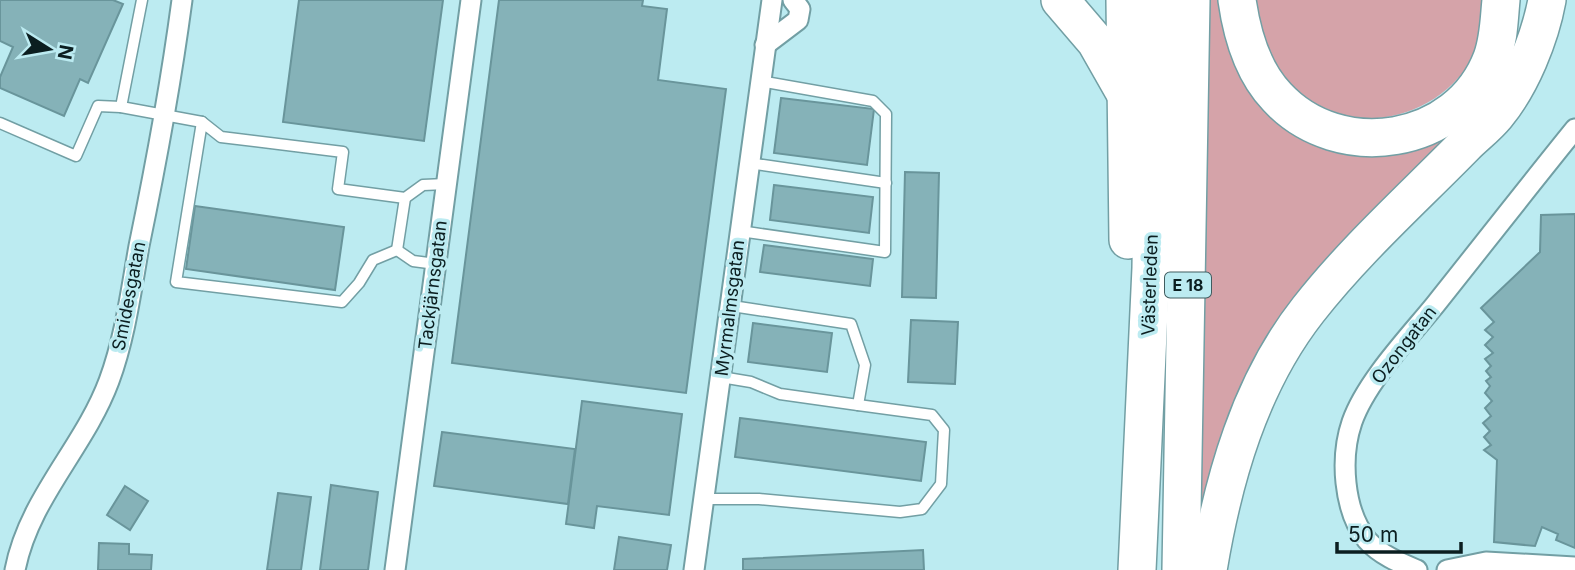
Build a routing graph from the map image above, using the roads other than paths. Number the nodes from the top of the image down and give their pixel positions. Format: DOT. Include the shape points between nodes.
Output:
graph roads {
  1 [pos="142,0"];
  2 [pos="182,0"];
  3 [pos="471,0"];
  4 [pos="772,0"];
  5 [pos="793,0"];
  6 [pos="1060,0"];
  7 [pos="1125,0"];
  8 [pos="1155,0"];
  9 [pos="1191,0"];
  10 [pos="1237,0"];
  11 [pos="1501,0"];
  12 [pos="1522,0"];
  13 [pos="1547,0"];
  14 [pos="765,45"];
  15 [pos="760,81"];
  16 [pos="1510,91"];
  17 [pos="1126,96"];
  18 [pos="121,107"];
  19 [pos="166,114"];
  20 [pos="202,122"];
  21 [pos="0,123"];
  22 [pos="1575,129"];
  23 [pos="749,163"];
  24 [pos="886,183"];
  25 [pos="446,184"];
  26 [pos="405,198"];
  27 [pos="740,231"];
  28 [pos="397,250"];
  29 [pos="436,264"];
  30 [pos="732,306"];
  31 [pos="721,377"];
  32 [pos="858,405"];
  33 [pos="704,499"];
  34 [pos="1137,566"];
  35 [pos="1575,568"];
  36 [pos="15,570"];
  37 [pos="395,570"];
  38 [pos="694,570"];
  39 [pos="1181,570"];
  40 [pos="1208,570"];
  41 [pos="1417,570"];
  42 [pos="1447,570"];
  1 -- 18 [label="lane"];
  2 -- 19 [label="street, Smidesgatan"];
  3 -- 25 [label="street, Tackjärnsgatan"];
  4 -- 14 [label="street, Myrmalmsgatan"];
  5 -- 14 [label="street" via="800,9 798,20"];
  6 -- 17 [label="highway, E 18" via="1096,42"];
  7 -- 17 [label="highway, E 18"];
  8 -- 34 [label="highway, Västerleden / E 18" via="1151,268"];
  9 -- 39 [label="highway, Västerleden / E 18"];
  10 -- 11 [label="highway" via="1249,52 1277,97 1316,125 1368,139 1417,131 1464,100 1492,60"];
  12 -- 16 [label="highway" via="1517,44 1506,78"];
  13 -- 16 [label="highway" via="1531,55"];
  14 -- 15 [label="street, Myrmalmsgatan"];
  15 -- 23 [label="street, Myrmalmsgatan"];
  15 -- 24 [label="lane" via="873,101 886,114"];
  16 -- 40 [label="highway" via="1496,115 1339,273 1306,312 1276,359 1224,489"];
  17 -- 34 [label="highway, E 18" via="1129,426"];
  18 -- 19 [label="lane"];
  18 -- 21 [label="lane" via="98,106 76,156"];
  19 -- 20 [label="lane"];
  19 -- 36 [label="street, Smidesgatan" via="117,358 99,405 27,527"];
  20 -- 26 [label="lane" via="221,137 343,152 338,190"];
  20 -- 28 [label="lane" via="176,282 342,302 373,260"];
  22 -- 41 [label="street, Ozongatan" via="1411,334 1352,420 1346,454 1350,508 1367,540 1391,559"];
  23 -- 24 [label="lane"];
  23 -- 27 [label="street, Myrmalmsgatan"];
  24 -- 27 [label="lane" via="885,252"];
  25 -- 26 [label="lane" via="423,185"];
  25 -- 29 [label="street, Tackjärnsgatan"];
  26 -- 28 [label="lane"];
  27 -- 30 [label="street, Myrmalmsgatan"];
  28 -- 29 [label="lane" via="413,261"];
  29 -- 37 [label="street, Tackjärnsgatan"];
  30 -- 31 [label="street, Myrmalmsgatan"];
  30 -- 32 [label="lane" via="851,324 865,365"];
  31 -- 32 [label="lane" via="751,382 780,394"];
  31 -- 33 [label="street, Myrmalmsgatan"];
  32 -- 33 [label="lane" via="932,415 944,430 941,484 922,509 900,512 759,499"];
  33 -- 38 [label="street, Myrmalmsgatan"];
  35 -- 42 [label="street" via="1486,562"];
}
